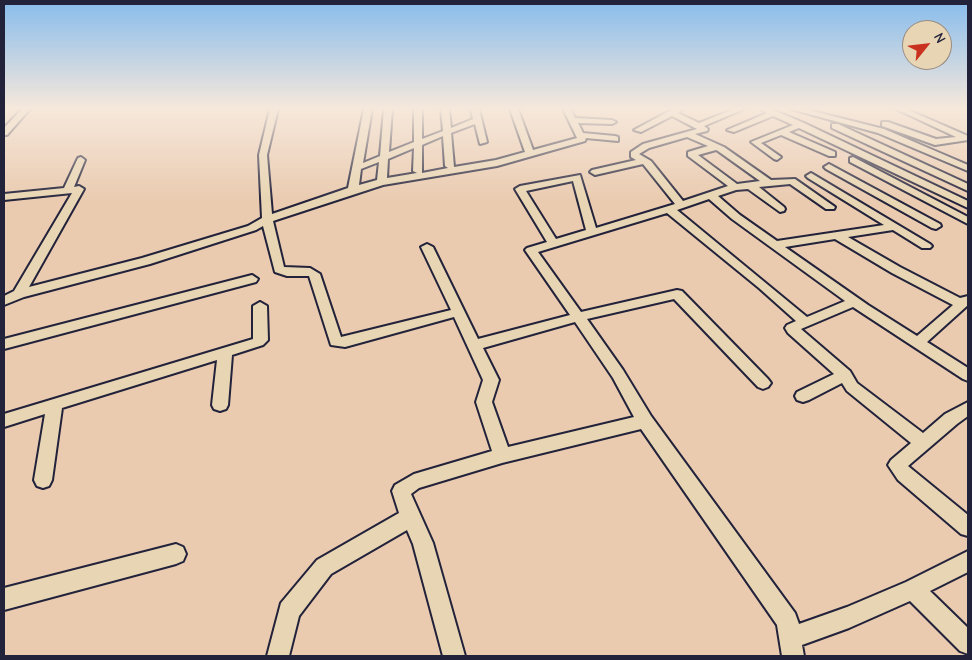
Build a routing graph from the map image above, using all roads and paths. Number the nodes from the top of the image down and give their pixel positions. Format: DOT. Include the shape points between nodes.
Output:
graph roads {
  1 [pos="267,140"];
  2 [pos="362,140"];
  3 [pos="385,140"];
  4 [pos="417,140"];
  5 [pos="425,140"];
  6 [pos="448,140"];
  7 [pos="525,140"];
  8 [pos="579,140"];
  9 [pos="668,140"];
  10 [pos="700,140"];
  11 [pos="763,140"];
  12 [pos="799,140"];
  13 [pos="833,140"];
  14 [pos="867,140"];
  15 [pos="901,140"];
  16 [pos="929,140"];
  17 [pos="953,140"];
  18 [pos="935,142"];
  19 [pos="417,143"];
  20 [pos="716,147"];
  21 [pos="917,147"];
  22 [pos="892,151"];
  23 [pos="832,154"];
  24 [pos="530,155"];
  25 [pos="867,156"];
  26 [pos="384,157"];
  27 [pos="777,157"];
  28 [pos="81,160"];
  29 [pos="853,160"];
  30 [pos="644,161"];
  31 [pos="968,162"];
  32 [pos="450,166"];
  33 [pos="829,167"];
  34 [pos="357,168"];
  35 [pos="968,168"];
  36 [pos="418,171"];
  37 [pos="595,172"];
  38 [pos="382,182"];
  39 [pos="768,183"];
  40 [pos="750,185"];
  41 [pos="735,187"];
  42 [pos="968,188"];
  43 [pos="68,189"];
  44 [pos="353,190"];
  45 [pos="711,195"];
  46 [pos="4,197"];
  47 [pos="968,205"];
  48 [pos="675,207"];
  49 [pos="830,207"];
  50 [pos="780,209"];
  51 [pos="267,219"];
  52 [pos="968,221"];
  53 [pos="936,226"];
  54 [pos="894,227"];
  55 [pos="592,232"];
  56 [pos="838,236"];
  57 [pos="553,244"];
  58 [pos="776,245"];
  59 [pos="926,246"];
  60 [pos="427,247"];
  61 [pos="252,279"];
  62 [pos="19,294"];
  63 [pos="4,300"];
  64 [pos="854,302"];
  65 [pos="964,302"];
  66 [pos="260,306"];
  67 [pos="458,312"];
  68 [pos="578,317"];
  69 [pos="806,323"];
  70 [pos="918,343"];
  71 [pos="4,344"];
  72 [pos="474,345"];
  73 [pos="225,352"];
  74 [pos="967,372"];
  75 [pos="845,375"];
  76 [pos="763,383"];
  77 [pos="803,396"];
  78 [pos="55,404"];
  79 [pos="220,405"];
  80 [pos="968,408"];
  81 [pos="4,420"];
  82 [pos="645,421"];
  83 [pos="923,442"];
  84 [pos="502,456"];
  85 [pos="43,480"];
  86 [pos="411,517"];
  87 [pos="968,527"];
  88 [pos="176,554"];
  89 [pos="968,561"];
  90 [pos="914,589"];
  91 [pos="4,599"];
  92 [pos="968,643"];
  93 [pos="792,647"];
  94 [pos="278,656"];
  95 [pos="454,656"];
  1 -- 51 [label="street" via="263,155"];
  2 -- 34 [label="street"];
  3 -- 26 [label="street"];
  4 -- 19 [label="street"];
  5 -- 19 [label="street"];
  6 -- 32 [label="street"];
  7 -- 24 [label="street"];
  8 -- 24 [label="street"];
  9 -- 30 [label="street" via="635,152 634,155"];
  10 -- 20 [label="street"];
  11 -- 27 [label="street" via="755,143"];
  12 -- 23 [label="street"];
  13 -- 25 [label="street"];
  14 -- 22 [label="street"];
  15 -- 21 [label="street"];
  16 -- 18 [label="street"];
  17 -- 18 [label="street"];
  18 -- 31 [label="street"];
  19 -- 26 [label="street"];
  19 -- 36 [label="street"];
  20 -- 39 [label="street"];
  20 -- 41 [label="street" via="691,154"];
  21 -- 22 [label="street"];
  21 -- 35 [label="street"];
  22 -- 25 [label="street"];
  22 -- 42 [label="street"];
  24 -- 38 [label="street"];
  25 -- 29 [label="street"];
  25 -- 47 [label="street"];
  26 -- 34 [label="street"];
  26 -- 38 [label="street"];
  28 -- 43 [label="street"];
  29 -- 33 [label="street"];
  29 -- 52 [label="street"];
  30 -- 37 [label="street"];
  30 -- 48 [label="street" via="654,170"];
  33 -- 53 [label="street"];
  33 -- 54 [label="street" via="811,176"];
  34 -- 44 [label="street"];
  38 -- 44 [label="street"];
  39 -- 40 [label="street"];
  39 -- 49 [label="street" via="792,181"];
  40 -- 41 [label="street"];
  40 -- 50 [label="street"];
  41 -- 45 [label="street"];
  43 -- 46 [label="street"];
  43 -- 62 [label="street" via="79,189"];
  44 -- 51 [label="street"];
  45 -- 48 [label="street"];
  45 -- 58 [label="street"];
  48 -- 55 [label="street"];
  48 -- 69 [label="street"];
  51 -- 62 [label="street" via="252,228 146,261"];
  51 -- 67 [label="street" via="279,269 314,274 336,342"];
  54 -- 56 [label="street"];
  54 -- 59 [label="street"];
  55 -- 57 [label="street"];
  55 -- 57 [label="street" via="577,177 520,189"];
  56 -- 58 [label="street"];
  56 -- 65 [label="street" via="896,270"];
  57 -- 68 [label="street" via="531,250"];
  58 -- 64 [label="street"];
  60 -- 67 [label="street"];
  61 -- 71 [label="street"];
  62 -- 63 [label="street"];
  64 -- 69 [label="street"];
  64 -- 70 [label="street"];
  65 -- 70 [label="street"];
  66 -- 73 [label="street" via="261,340"];
  67 -- 72 [label="street"];
  68 -- 72 [label="street"];
  68 -- 76 [label="street" via="677,294"];
  68 -- 82 [label="street" via="618,374"];
  69 -- 75 [label="street" via="792,328"];
  70 -- 74 [label="street"];
  72 -- 84 [label="street" via="491,380 484,402"];
  73 -- 78 [label="street"];
  73 -- 79 [label="street"];
  75 -- 77 [label="street"];
  75 -- 83 [label="street" via="852,387"];
  78 -- 81 [label="street"];
  78 -- 85 [label="street"];
  80 -- 83 [label="street"];
  82 -- 84 [label="street"];
  82 -- 93 [label="street" via="787,621"];
  83 -- 87 [label="street" via="897,465"];
  84 -- 86 [label="street" via="414,482 402,492"];
  86 -- 94 [label="street" via="324,567 289,610"];
  86 -- 95 [label="street" via="423,543"];
  88 -- 91 [label="street"];
  89 -- 90 [label="street"];
  90 -- 92 [label="street"];
  90 -- 93 [label="street" via="849,617"];
}
